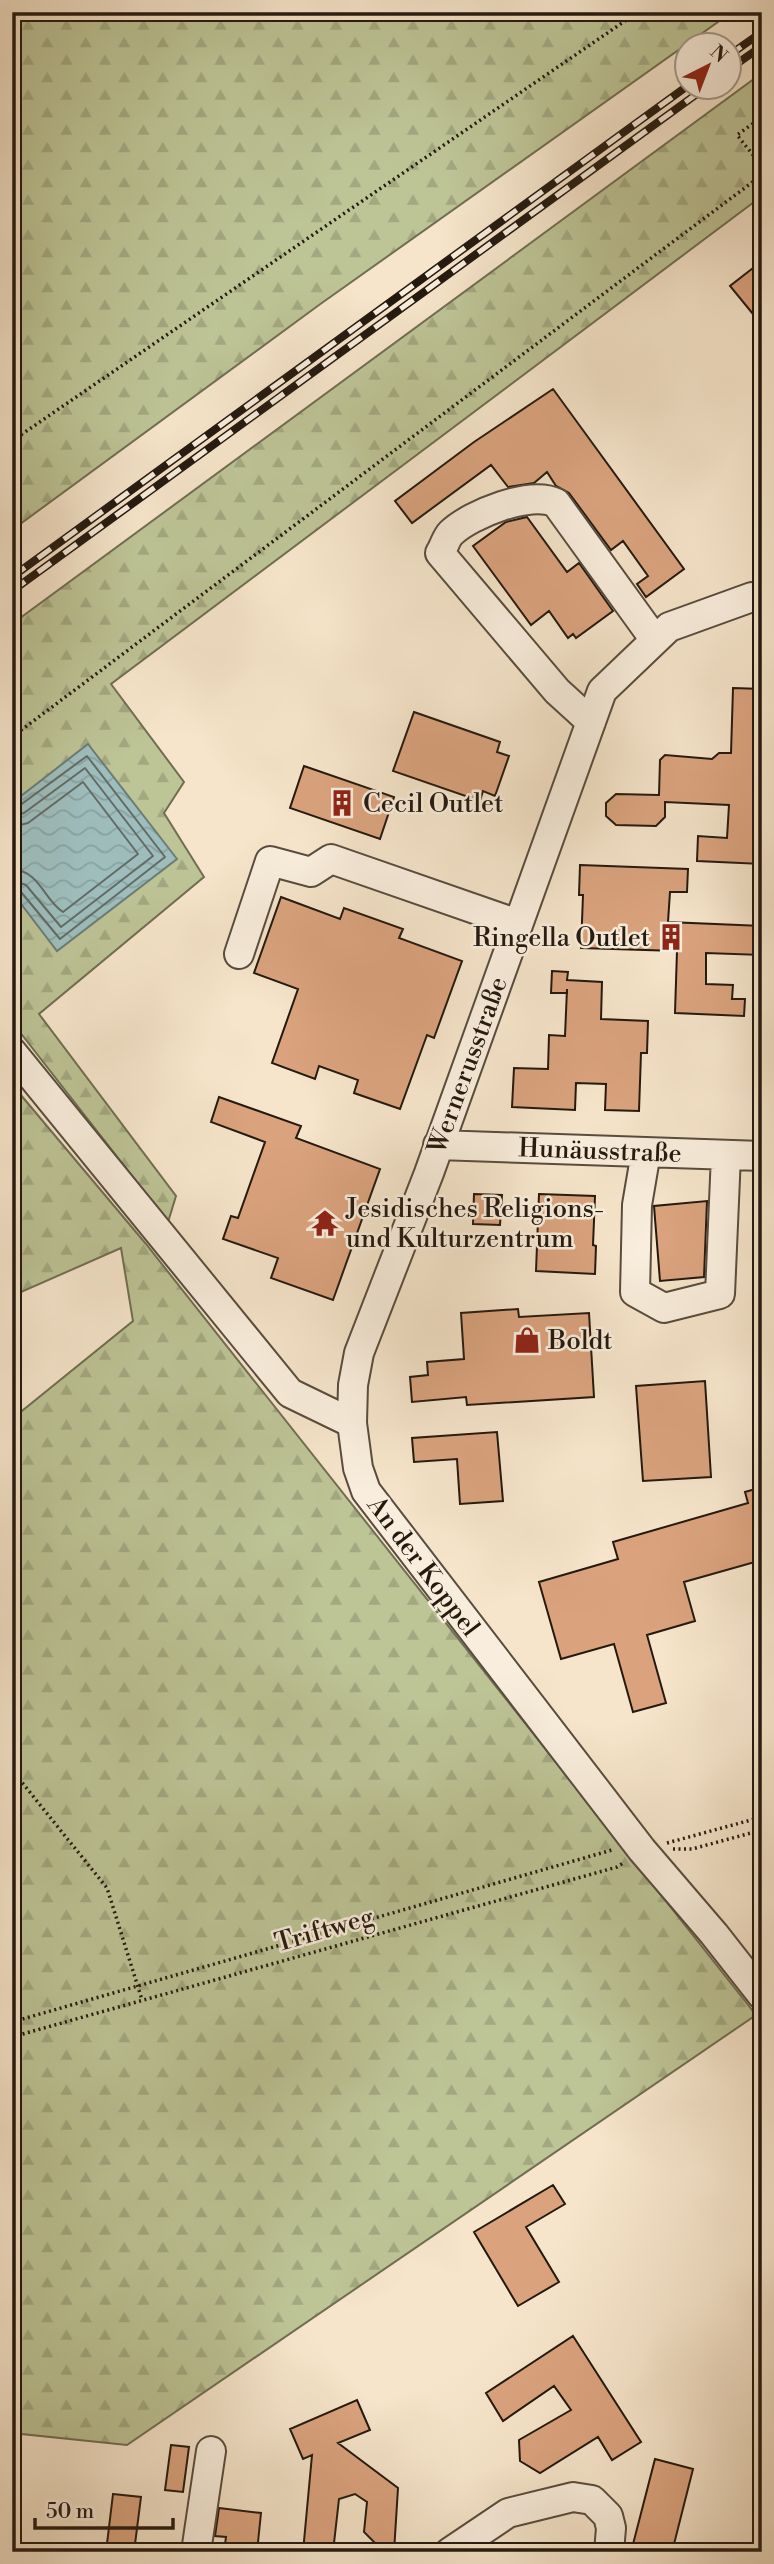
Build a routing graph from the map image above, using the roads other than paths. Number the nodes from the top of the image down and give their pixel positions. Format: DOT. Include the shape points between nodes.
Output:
graph roads {
  1 [pos="762,597"];
  2 [pos="655,640"];
  3 [pos="591,722"];
  4 [pos="518,924"];
  5 [pos="239,954"];
  6 [pos="12,1052"];
  7 [pos="438,1145"];
  8 [pos="646,1152"];
  9 [pos="726,1155"];
  10 [pos="762,1156"];
  11 [pos="352,1423"];
  12 [pos="762,1995"];
  13 [pos="211,2451"];
  14 [pos="196,2552"];
  15 [pos="450,2552"];
  16 [pos="609,2552"];
  1 -- 2 [label="street, Wernerusstraße" via="669,627"];
  2 -- 3 [label="street, Wernerusstraße" via="602,691"];
  2 -- 3 [label="street" via="556,503 524,500 489,510 450,534 440,553 557,691"];
  3 -- 4 [label="street, Wernerusstraße"];
  4 -- 5 [label="street" via="331,859 311,873 270,861"];
  4 -- 7 [label="street, Wernerusstraße"];
  6 -- 11 [label="street" via="290,1393"];
  7 -- 8 [label="street, Hunäusstraße"];
  7 -- 11 [label="street, Wernerusstraße" via="359,1353"];
  8 -- 9 [label="street, Hunäusstraße"];
  8 -- 9 [label="street" via="637,1205 635,1292 664,1308 720,1294"];
  9 -- 10 [label="street, Hunäusstraße"];
  11 -- 12 [label="street, An der Koppel" via="366,1491 642,1850"];
  13 -- 14 [label="street"];
  15 -- 16 [label="street" via="508,2513 573,2497 592,2500 608,2516"];
}
